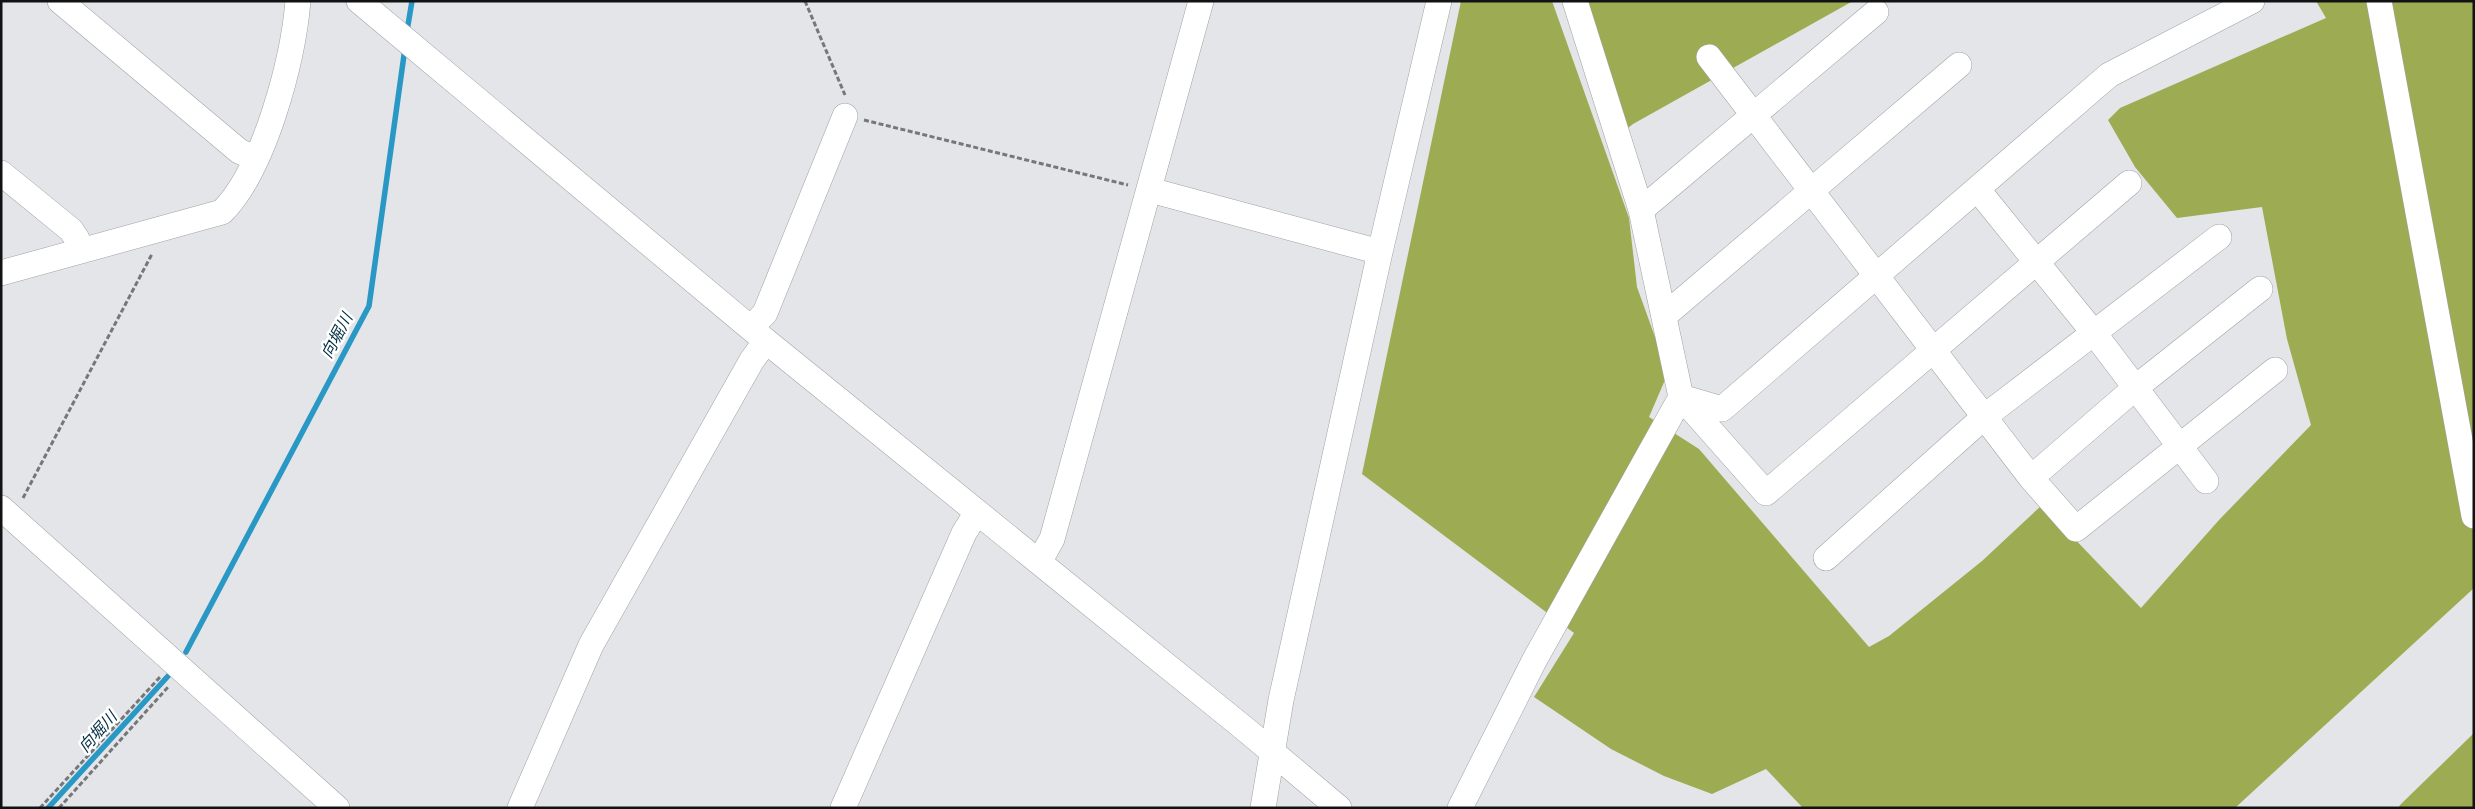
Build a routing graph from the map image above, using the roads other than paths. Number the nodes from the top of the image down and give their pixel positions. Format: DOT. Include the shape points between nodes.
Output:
graph roads {
  1 [pos="60,1"];
  2 [pos="298,1"];
  3 [pos="359,1"];
  4 [pos="1201,1"];
  5 [pos="1439,1"];
  6 [pos="1575,1"];
  7 [pos="2252,1"];
  8 [pos="2379,1"];
  9 [pos="1876,12"];
  10 [pos="1709,57"];
  11 [pos="1959,65"];
  12 [pos="845,116"];
  13 [pos="1754,116"];
  14 [pos="256,159"];
  15 [pos="1,173"];
  16 [pos="2129,184"];
  17 [pos="1150,190"];
  18 [pos="1978,190"];
  19 [pos="1811,191"];
  20 [pos="1641,210"];
  21 [pos="2219,237"];
  22 [pos="80,251"];
  23 [pos="1380,252"];
  24 [pos="2037,262"];
  25 [pos="1,273"];
  26 [pos="1877,277"];
  27 [pos="2260,289"];
  28 [pos="1664,316"];
  29 [pos="2094,333"];
  30 [pos="759,335"];
  31 [pos="1933,350"];
  32 [pos="2274,370"];
  33 [pos="2135,388"];
  34 [pos="1681,397"];
  35 [pos="1984,417"];
  36 [pos="2178,446"];
  37 [pos="2031,478"];
  38 [pos="2206,481"];
  39 [pos="977,512"];
  40 [pos="7,513"];
  41 [pos="2474,516"];
  42 [pos="1826,558"];
  43 [pos="1039,562"];
  44 [pos="1272,752"];
  45 [pos="337,808"];
  46 [pos="520,808"];
  47 [pos="843,808"];
  48 [pos="1263,808"];
  49 [pos="1339,808"];
  50 [pos="1460,808"];
  1 -- 14 [label="street" via="239,151"];
  2 -- 14 [label="street" via="296,30 266,140"];
  3 -- 30 [label="street"];
  4 -- 17 [label="street"];
  5 -- 23 [label="street"];
  6 -- 20 [label="street"];
  7 -- 18 [label="street" via="2109,75"];
  8 -- 41 [label="street"];
  9 -- 13 [label="street"];
  10 -- 13 [label="street"];
  11 -- 19 [label="street"];
  12 -- 30 [label="street"];
  13 -- 19 [label="street"];
  13 -- 20 [label="street"];
  14 -- 22 [label="street" via="234,200 222,212"];
  15 -- 22 [label="street" via="71,230 78,239"];
  16 -- 24 [label="street"];
  17 -- 23 [label="street"];
  17 -- 43 [label="street" via="1052,539"];
  18 -- 24 [label="street"];
  18 -- 26 [label="street"];
  19 -- 26 [label="street"];
  19 -- 28 [label="street"];
  20 -- 28 [label="street"];
  21 -- 29 [label="street"];
  22 -- 25 [label="street"];
  23 -- 44 [label="street"];
  24 -- 29 [label="street"];
  24 -- 31 [label="street"];
  26 -- 31 [label="street"];
  26 -- 34 [label="street" via="1722,409"];
  27 -- 33 [label="street"];
  28 -- 34 [label="street"];
  29 -- 33 [label="street"];
  29 -- 35 [label="street"];
  30 -- 39 [label="street"];
  30 -- 46 [label="street" via="752,360 591,645"];
  31 -- 34 [label="street" via="1766,492"];
  31 -- 35 [label="street"];
  32 -- 36 [label="street"];
  33 -- 36 [label="street"];
  33 -- 37 [label="street"];
  34 -- 50 [label="street" via="1534,661"];
  35 -- 37 [label="street"];
  35 -- 42 [label="street"];
  36 -- 37 [label="street" via="2076,529"];
  36 -- 38 [label="street"];
  39 -- 43 [label="street"];
  39 -- 47 [label="street" via="964,533"];
  40 -- 45 [label="street"];
  43 -- 44 [label="street"];
  44 -- 48 [label="street"];
  44 -- 49 [label="street"];
}
